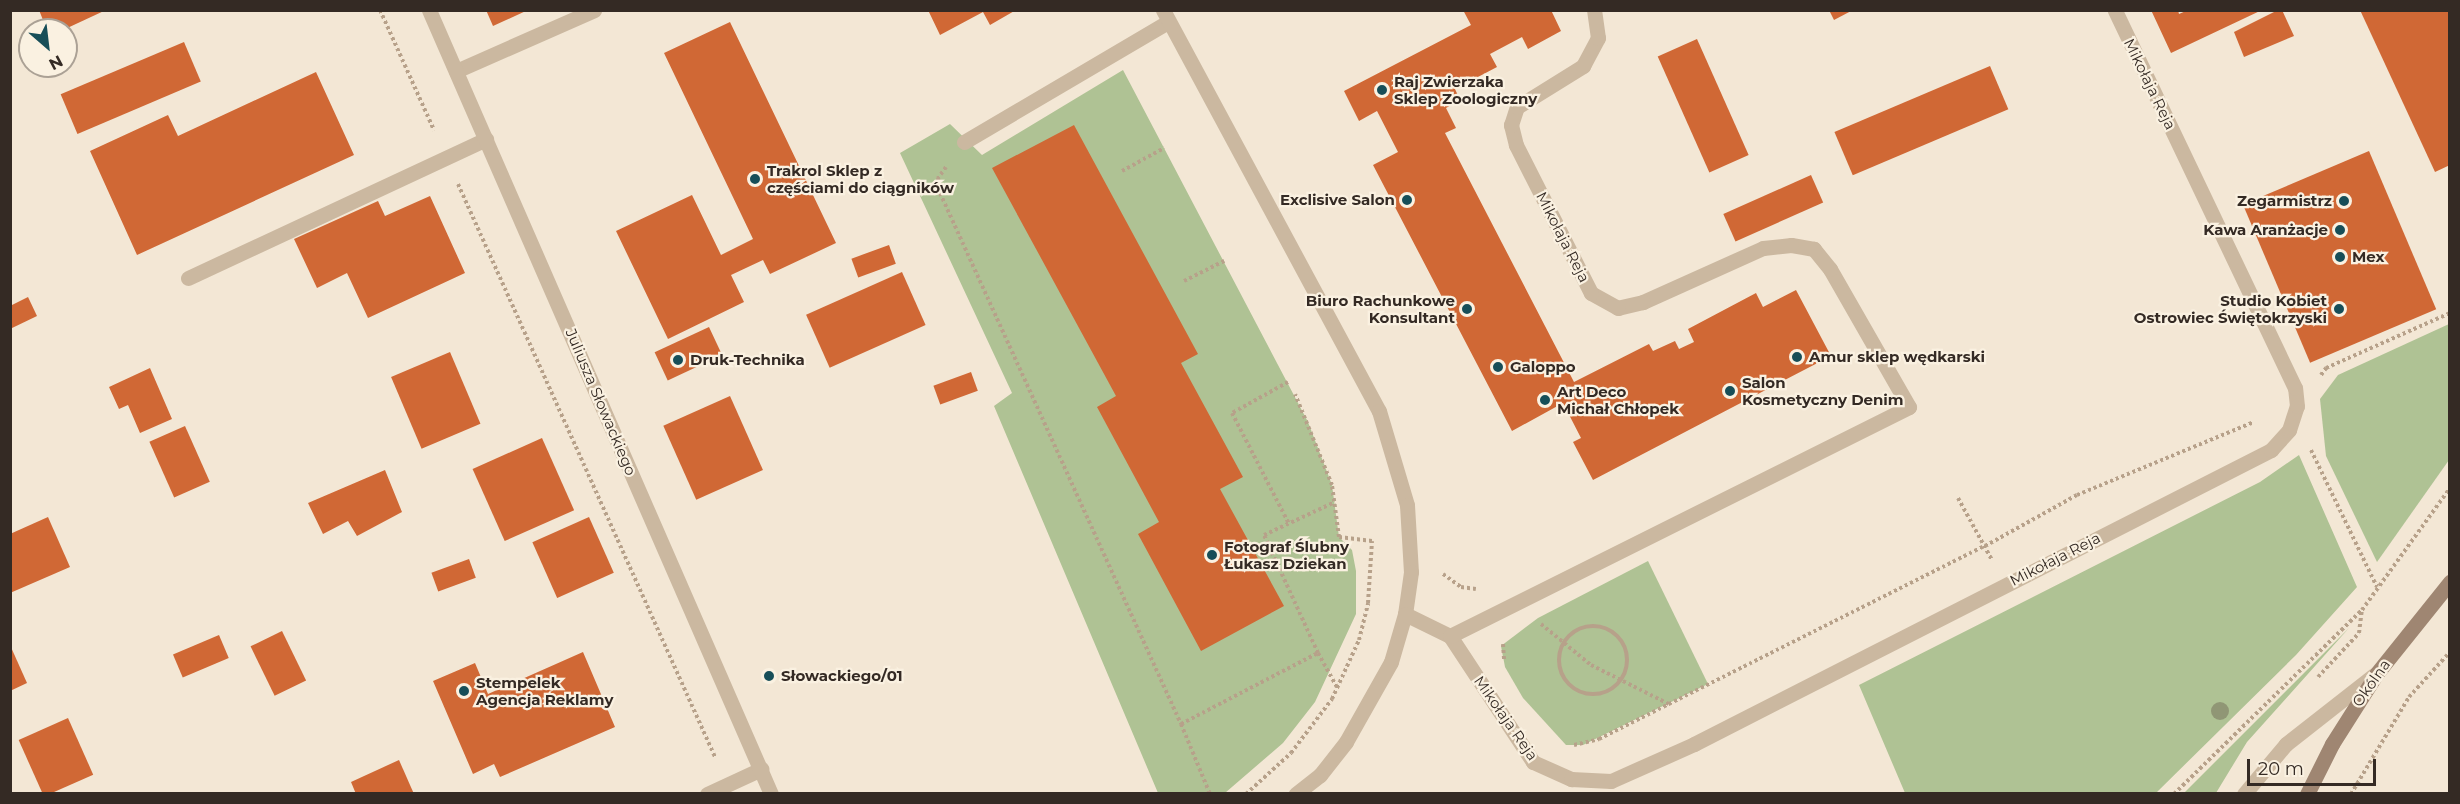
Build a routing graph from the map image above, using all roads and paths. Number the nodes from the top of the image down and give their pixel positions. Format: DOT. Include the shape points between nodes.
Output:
graph roads {
  1 [pos="380,10"];
  2 [pos="429,10"];
  3 [pos="594,10"];
  4 [pos="1594,10"];
  5 [pos="2115,10"];
  6 [pos="1166,16"];
  7 [pos="456,70"];
  8 [pos="486,139"];
  9 [pos="964,142"];
  10 [pos="1164,148"];
  11 [pos="446,158"];
  12 [pos="1122,171"];
  13 [pos="1224,261"];
  14 [pos="188,278"];
  15 [pos="1184,281"];
  16 [pos="2450,313"];
  17 [pos="1288,382"];
  18 [pos="1294,394"];
  19 [pos="2297,406"];
  20 [pos="2450,488"];
  21 [pos="1958,498"];
  22 [pos="1335,502"];
  23 [pos="1289,524"];
  24 [pos="1985,546"];
  25 [pos="2450,582"];
  26 [pos="2006,584"];
  27 [pos="2377,587"];
  28 [pos="1405,614"];
  29 [pos="1538,618"];
  30 [pos="1450,636"];
  31 [pos="1507,641"];
  32 [pos="1564,643"];
  33 [pos="2450,652"];
  34 [pos="1318,653"];
  35 [pos="1505,667"];
  36 [pos="2377,673"];
  37 [pos="1621,680"];
  38 [pos="1337,687"];
  39 [pos="1669,704"];
  40 [pos="1181,724"];
  41 [pos="1566,745"];
  42 [pos="760,769"];
  43 [pos="727,785"];
  44 [pos="707,794"];
  45 [pos="771,794"];
  46 [pos="1210,794"];
  47 [pos="1246,794"];
  48 [pos="1296,794"];
  49 [pos="2174,794"];
  50 [pos="2244,794"];
  51 [pos="2307,794"];
  52 [pos="2351,794"];
  1 -- 11 [label="path"];
  2 -- 7 [label="street, Juliusza Słowackiego"];
  3 -- 7 [label="street"];
  4 -- 30 [label="street, Mikołaja Reja" via="1598,38 1583,66 1517,107 1511,125 1516,145 1592,293 1618,308 1643,302 1763,248 1791,244 1814,249 1830,269 1909,407"];
  5 -- 19 [label="street, Mikołaja Reja" via="2282,356 2295,388"];
  6 -- 9 [label="street"];
  6 -- 28 [label="street" via="1379,411 1407,505 1411,572"];
  7 -- 8 [label="street, Juliusza Słowackiego"];
  8 -- 11 [label="street"];
  8 -- 42 [label="street, Juliusza Słowackiego"];
  9 -- 40 [label="path" via="938,178 940,193"];
  10 -- 12 [label="path"];
  11 -- 14 [label="street"];
  11 -- 43 [label="path"];
  13 -- 15 [label="path"];
  16 -- 19 [label="path" via="2326,368"];
  17 -- 23 [label="path" via="1232,413"];
  18 -- 22 [label="path" via="1332,485"];
  19 -- 24 [label="path" via="2184,448 2077,495"];
  19 -- 26 [label="street, Mikołaja Reja" via="2289,430 2271,450"];
  19 -- 27 [label="path" via="2308,445"];
  20 -- 27 [label="path"];
  21 -- 24 [label="path"];
  22 -- 23 [label="path"];
  22 -- 38 [label="path" via="1340,537 1372,541 1368,603 1359,640"];
  23 -- 34 [label="path" via="1264,535"];
  24 -- 26 [label="path"];
  24 -- 39 [label="path"];
  25 -- 36 [label="main road, Okólna"];
  26 -- 30 [label="street, Mikołaja Reja" via="1694,744 1611,781 1571,779 1533,762"];
  27 -- 49 [label="path" via="2362,610"];
  28 -- 30 [label="street"];
  28 -- 48 [label="street" via="1391,662 1347,742 1320,775"];
  29 -- 32 [label="path" via="1544,629"];
  31 -- 35 [label="path" via="1501,646"];
  32 -- 37 [label="path" via="1591,665"];
  32 -- 37 [label="path" via="1558,660 1560,671 1573,688 1582,693 1604,693"];
  32 -- 37 [label="path" via="1581,628 1609,629 1627,652"];
  33 -- 52 [label="path" via="2409,697"];
  34 -- 38 [label="path"];
  34 -- 40 [label="path"];
  36 -- 50 [label="street" via="2286,744"];
  36 -- 51 [label="main road, Okólna" via="2332,744"];
  37 -- 39 [label="path"];
  38 -- 47 [label="path" via="1297,746"];
  39 -- 41 [label="path" via="1599,739 1583,745"];
  40 -- 46 [label="path"];
  42 -- 43 [label="street"];
  42 -- 45 [label="street, Juliusza Słowackiego"];
  43 -- 44 [label="street"];
}
